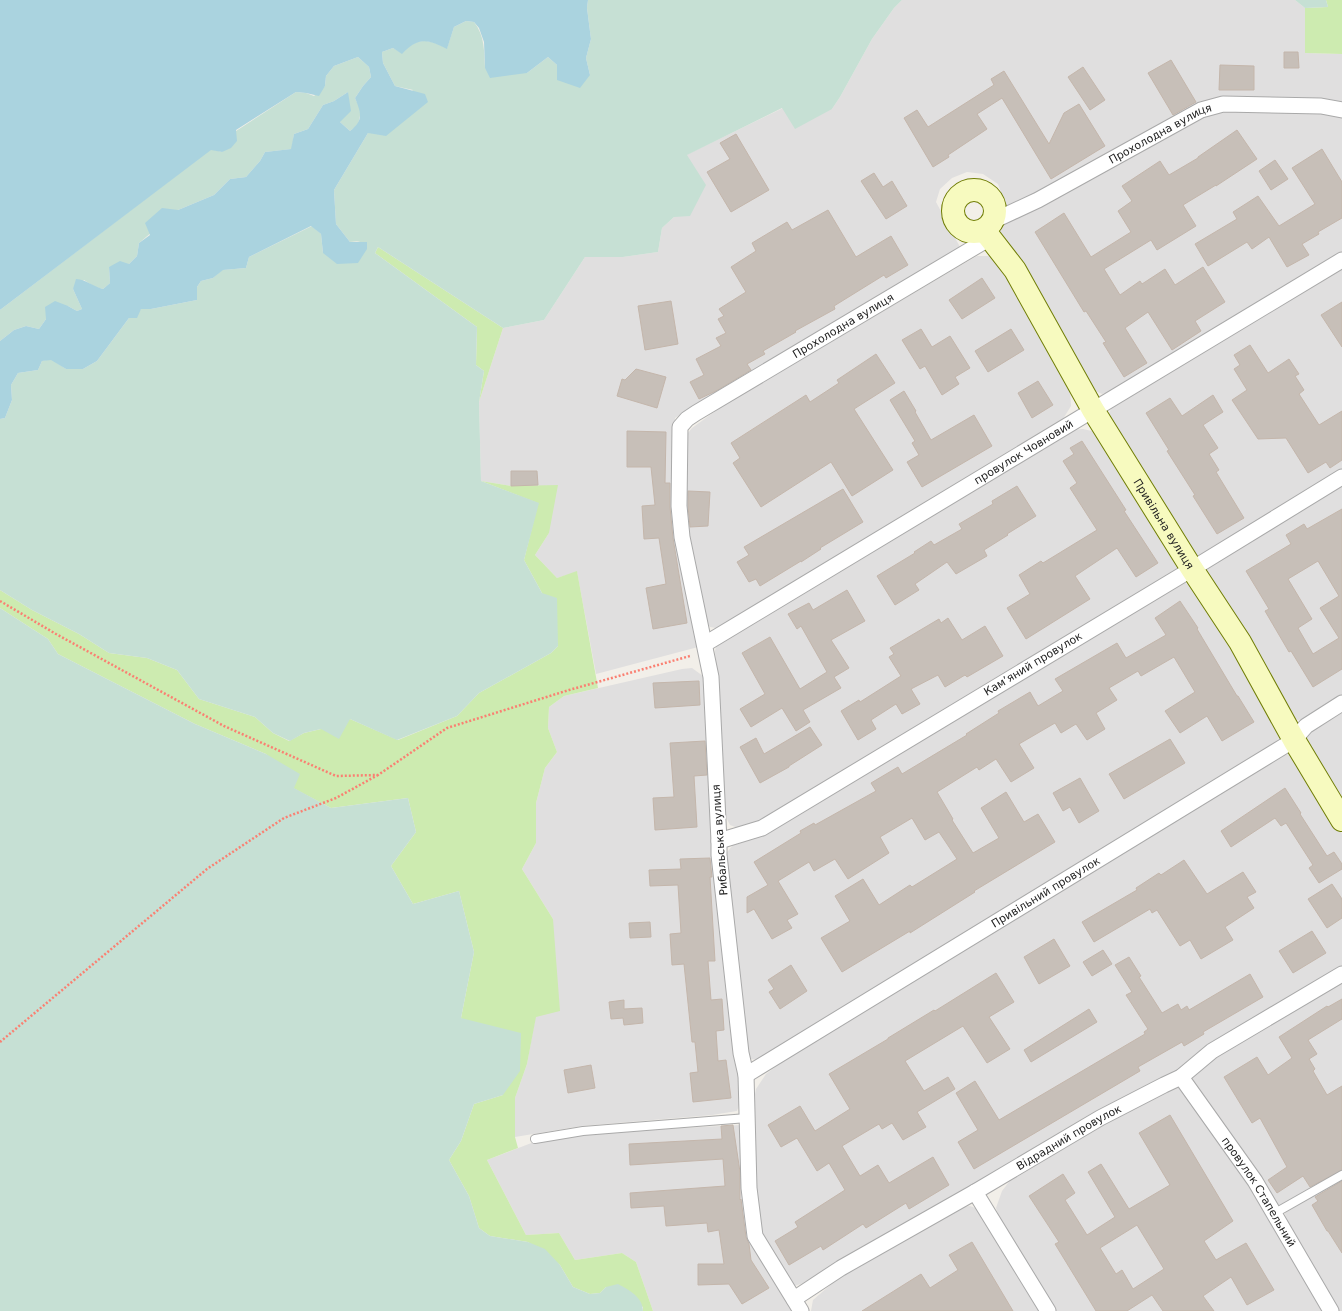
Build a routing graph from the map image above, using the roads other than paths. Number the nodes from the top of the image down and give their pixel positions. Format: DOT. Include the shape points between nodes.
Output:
graph roads {
  1 [pos="1342,110"];
  2 [pos="989,230"];
  3 [pos="1342,260"];
  4 [pos="1093,410"];
  5 [pos="696,413"];
  6 [pos="1342,477"];
  7 [pos="1192,569"];
  8 [pos="705,648"];
  9 [pos="1342,703"];
  10 [pos="1294,740"];
  11 [pos="1342,820"];
  12 [pos="719,841"];
  13 [pos="1342,974"];
  14 [pos="746,1075"];
  15 [pos="1181,1077"];
  16 [pos="747,1118"];
  17 [pos="535,1139"];
  18 [pos="1342,1175"];
  19 [pos="975,1192"];
  20 [pos="1275,1213"];
  21 [pos="798,1305"];
  22 [pos="1048,1311"];
  23 [pos="1331,1311"];
  1 -- 2 [label="street, Прохолодна вулиця" via="1321,106 1223,104 1201,110"];
  2 -- 4 [label="street, Привільна вулиця" via="1015,270"];
  2 -- 5 [label="street, Прохолодна вулиця"];
  3 -- 4 [label="street, провулок Човновий"];
  4 -- 7 [label="street, Привільна вулиця"];
  4 -- 8 [label="street, провулок Човновий"];
  5 -- 8 [label="street, Рибальська вулиця" via="680,427 679,506 682,537"];
  6 -- 7 [label="street, Камʼяний провулок"];
  7 -- 10 [label="street, Привільна вулиця" via="1240,642"];
  7 -- 12 [label="street, Камʼяний провулок" via="762,828"];
  8 -- 12 [label="street, Рибальська вулиця" via="711,677"];
  9 -- 10 [label="street, Привільний провулок" via="1306,726"];
  10 -- 11 [label="street, Привільна вулиця"];
  10 -- 14 [label="street, Привільний провулок"];
  12 -- 14 [label="street, Рибальська вулиця" via="741,1053"];
  13 -- 15 [label="street, Відрадний провулок" via="1212,1052"];
  14 -- 16 [label="street, Рибальська вулиця"];
  15 -- 19 [label="street, Відрадний провулок" via="1100,1118"];
  15 -- 20 [label="street, провулок Стапельний" via="1256,1181"];
  16 -- 17 [label="lane" via="583,1131"];
  16 -- 21 [label="street, Рибальська вулиця" via="749,1188 755,1236"];
  18 -- 20 [label="lane"];
  19 -- 21 [label="street, Відрадний провулок" via="841,1268"];
  19 -- 22 [label="street"];
  20 -- 23 [label="street, провулок Стапельний"];
}
